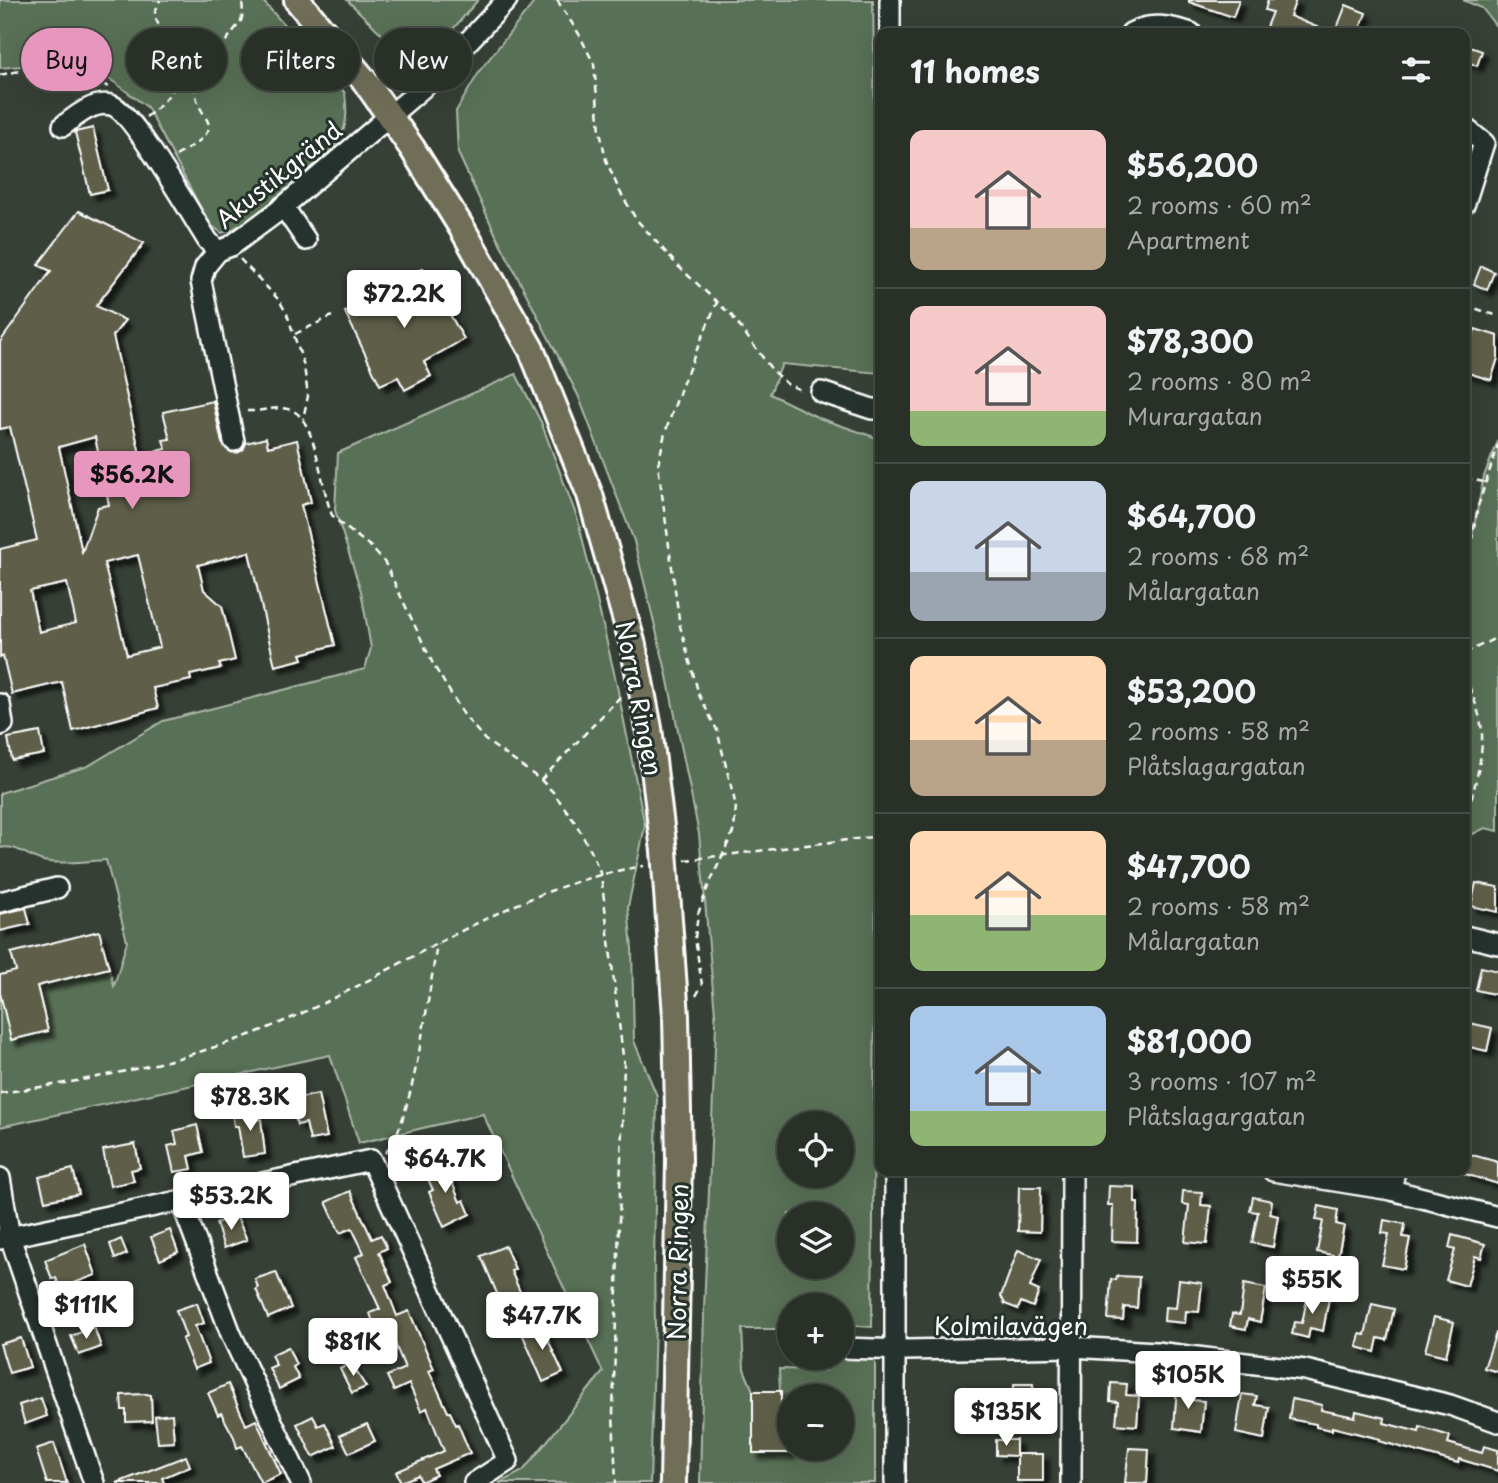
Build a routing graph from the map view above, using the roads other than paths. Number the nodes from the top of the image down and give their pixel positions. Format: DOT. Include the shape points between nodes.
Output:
graph roads {
  1 [pos="297,0"];
  2 [pos="507,0"];
  3 [pos="890,0"];
  4 [pos="890,28"];
  5 [pos="1142,28"];
  6 [pos="1176,28"];
  7 [pos="389,115"];
  8 [pos="63,126"];
  9 [pos="1470,132"];
  10 [pos="1470,187"];
  11 [pos="283,206"];
  12 [pos="306,240"];
  13 [pos="218,251"];
  14 [pos="821,392"];
  15 [pos="875,409"];
  16 [pos="234,441"];
  17 [pos="0,704"];
  18 [pos="0,725"];
  19 [pos="57,888"];
  20 [pos="0,902"];
  21 [pos="1470,937"];
  22 [pos="1498,944"];
  23 [pos="895,1176"];
  24 [pos="1072,1176"];
  25 [pos="1304,1176"];
  26 [pos="1394,1176"];
  27 [pos="0,1178"];
  28 [pos="1391,1190"];
  29 [pos="181,1201"];
  30 [pos="1498,1217"];
  31 [pos="5,1238"];
  32 [pos="854,1348"];
  33 [pos="1072,1348"];
  34 [pos="894,1350"];
  35 [pos="1498,1422"];
  36 [pos="94,1483"];
  37 [pos="301,1483"];
  38 [pos="474,1483"];
  39 [pos="673,1483"];
  40 [pos="895,1483"];
  41 [pos="1071,1483"];
  1 -- 7 [label="main road, Norra Ringen"];
  2 -- 7 [label="street, Akustikgränd" via="455,58"];
  3 -- 4 [label="street"];
  5 -- 6 [label="street"];
  7 -- 11 [label="street, Akustikgränd"];
  7 -- 39 [label="main road, Norra Ringen" via="463,230 531,349 590,495 639,679 664,851 676,1016 679,1160"];
  8 -- 13 [label="street, Akustikgränd" via="93,107 105,104 120,109"];
  9 -- 10 [label="street" via="1484,143"];
  11 -- 12 [label="street"];
  11 -- 13 [label="street, Akustikgränd"];
  13 -- 16 [label="street" via="201,281"];
  14 -- 15 [label="street"];
  17 -- 18 [label="street"];
  19 -- 20 [label="street"];
  21 -- 22 [label="street"];
  23 -- 34 [label="street"];
  24 -- 33 [label="street"];
  25 -- 28 [label="street"];
  26 -- 28 [label="street"];
  27 -- 31 [label="street"];
  28 -- 30 [label="street"];
  29 -- 31 [label="street"];
  29 -- 37 [label="street" via="231,1334"];
  29 -- 38 [label="street" via="370,1160 508,1461"];
  31 -- 36 [label="street"];
  32 -- 34 [label="street, Kolmilavägen"];
  33 -- 34 [label="street, Kolmilavägen"];
  33 -- 35 [label="street, Kolmilavägen" via="1156,1352 1305,1370 1450,1405"];
  33 -- 41 [label="street"];
  34 -- 40 [label="street"];
}
